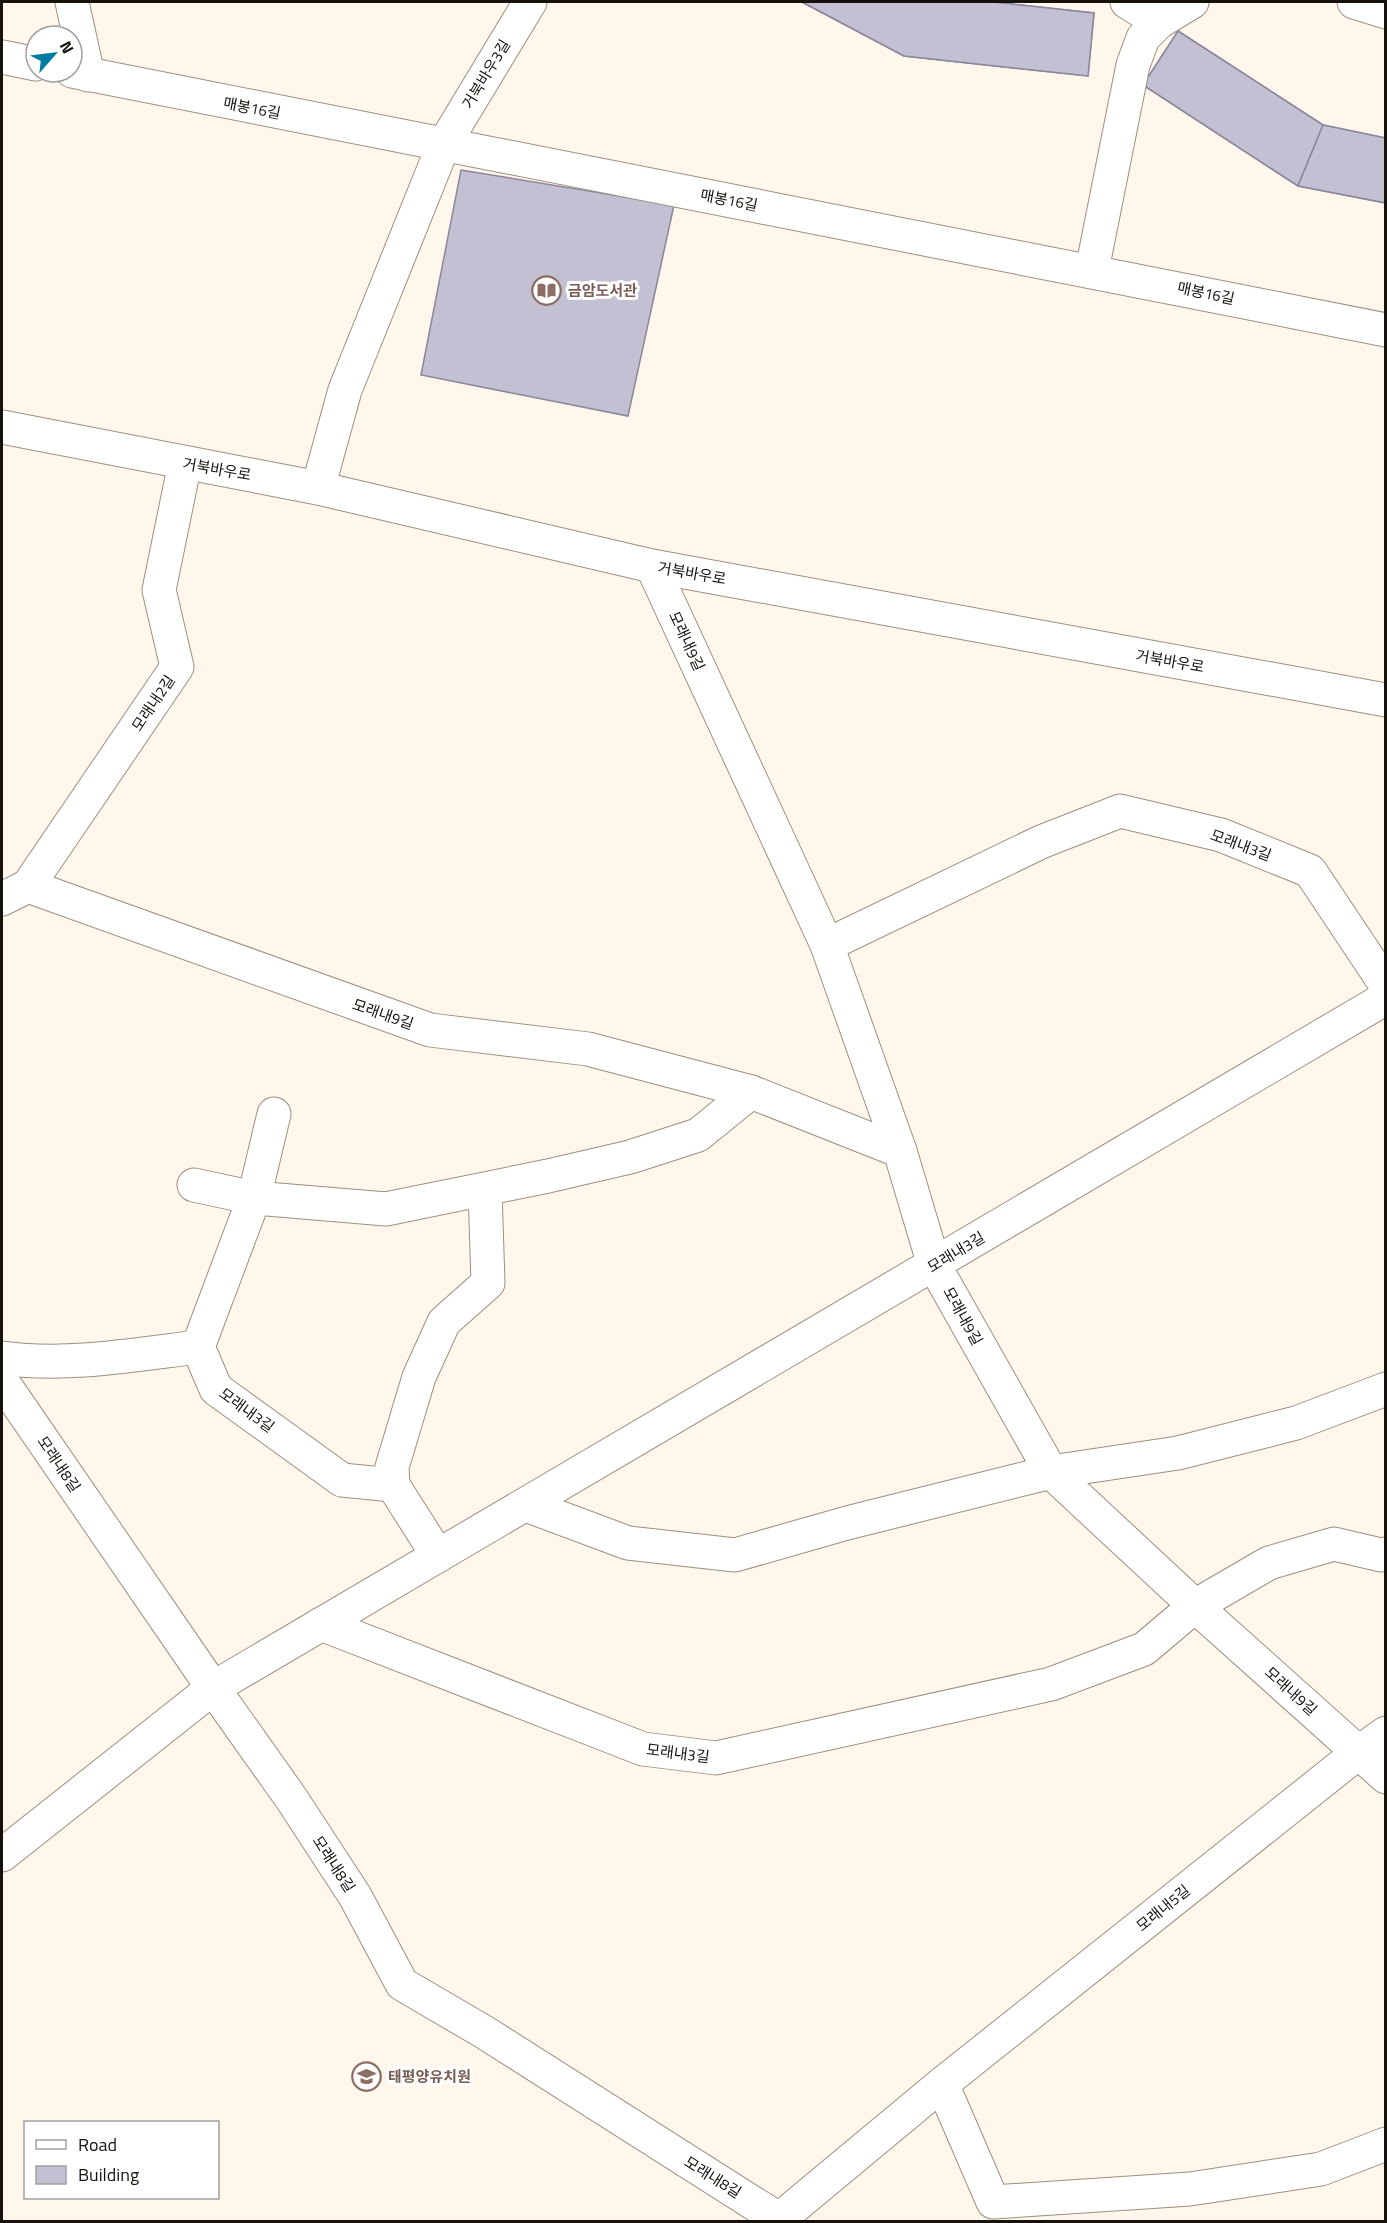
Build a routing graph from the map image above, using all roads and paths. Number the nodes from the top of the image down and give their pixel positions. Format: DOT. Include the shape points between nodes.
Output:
graph roads {
  1 [pos="72,2"];
  2 [pos="530,2"];
  3 [pos="1127,2"];
  4 [pos="1192,2"];
  5 [pos="1354,2"];
  6 [pos="1386,12"];
  7 [pos="1159,22"];
  8 [pos="74,24"];
  9 [pos="2,57"];
  10 [pos="24,62"];
  11 [pos="84,74"];
  12 [pos="442,146"];
  13 [pos="1092,270"];
  14 [pos="1386,330"];
  15 [pos="2,427"];
  16 [pos="184,463"];
  17 [pos="318,488"];
  18 [pos="652,566"];
  19 [pos="1386,700"];
  20 [pos="15,892"];
  21 [pos="827,945"];
  22 [pos="1386,985"];
  23 [pos="1386,998"];
  24 [pos="751,1092"];
  25 [pos="274,1114"];
  26 [pos="900,1150"];
  27 [pos="194,1185"];
  28 [pos="485,1190"];
  29 [pos="254,1198"];
  30 [pos="934,1265"];
  31 [pos="198,1347"];
  32 [pos="2,1358"];
  33 [pos="2,1381"];
  34 [pos="1386,1389"];
  35 [pos="1050,1472"];
  36 [pos="393,1485"];
  37 [pos="526,1505"];
  38 [pos="1386,1554"];
  39 [pos="438,1556"];
  40 [pos="1195,1606"];
  41 [pos="321,1624"];
  42 [pos="213,1688"];
  43 [pos="1386,1733"];
  44 [pos="1359,1752"];
  45 [pos="1386,1777"];
  46 [pos="2,1855"];
  47 [pos="942,2084"];
  48 [pos="1386,2144"];
  49 [pos="779,2221"];
  1 -- 8 [label="street"];
  2 -- 12 [label="street, 거북바우3길"];
  3 -- 7 [label="street"];
  4 -- 7 [label="street"];
  5 -- 6 [label="street"];
  7 -- 13 [label="street" via="1143,38 1133,64"];
  9 -- 10 [label="street"];
  11 -- 12 [label="street, 매봉16길"];
  12 -- 13 [label="street, 매봉16길"];
  12 -- 17 [label="street, 거북바우3길" via="345,390"];
  13 -- 14 [label="street, 매봉16길"];
  15 -- 16 [label="street, 거북바우로"];
  16 -- 17 [label="street, 거북바우로"];
  16 -- 20 [label="street, 모래내2길" via="159,590 177,667"];
  17 -- 18 [label="street, 거북바우로"];
  18 -- 19 [label="street, 거북바우로"];
  18 -- 21 [label="street, 모래내9길"];
  20 -- 24 [label="street, 모래내9길" via="430,1030 588,1049"];
  21 -- 22 [label="street, 모래내3길" via="1041,842 1120,811 1221,835 1310,871"];
  21 -- 26 [label="street, 모래내9길"];
  23 -- 30 [label="street, 모래내3길"];
  24 -- 26 [label="street, 모래내9길"];
  24 -- 28 [label="street" via="698,1135 630,1157"];
  25 -- 29 [label="street"];
  26 -- 30 [label="street, 모래내9길"];
  27 -- 29 [label="street"];
  28 -- 29 [label="street" via="386,1209"];
  28 -- 36 [label="street" via="488,1283 444,1322 419,1377 392,1467"];
  29 -- 31 [label="street"];
  30 -- 35 [label="street, 모래내9길"];
  30 -- 37 [label="street, 모래내3길"];
  31 -- 32 [label="street" via="89,1361 29,1362"];
  31 -- 36 [label="street, 모래내3길" via="216,1389 342,1480"];
  33 -- 42 [label="street, 모래내8길"];
  34 -- 35 [label="street" via="1296,1424 1178,1453"];
  35 -- 37 [label="street" via="735,1555 628,1543"];
  35 -- 40 [label="street, 모래내9길"];
  36 -- 39 [label="street"];
  37 -- 39 [label="street, 모래내3길"];
  38 -- 40 [label="street" via="1334,1544 1269,1563"];
  39 -- 41 [label="street, 모래내3길"];
  40 -- 41 [label="street, 모래내3길" via="1144,1649 1051,1684 716,1758 643,1749"];
  40 -- 44 [label="street, 모래내9길"];
  41 -- 42 [label="street, 모래내3길"];
  42 -- 46 [label="street, 모래내3길"];
  42 -- 49 [label="street, 모래내8길" via="355,1896 402,1984 484,2032"];
  43 -- 44 [label="street, 모래내5길"];
  44 -- 45 [label="street, 모래내9길"];
  44 -- 47 [label="street, 모래내5길"];
  47 -- 48 [label="street" via="993,2202 1190,2189 1321,2169"];
  47 -- 49 [label="street, 모래내5길"];
}
